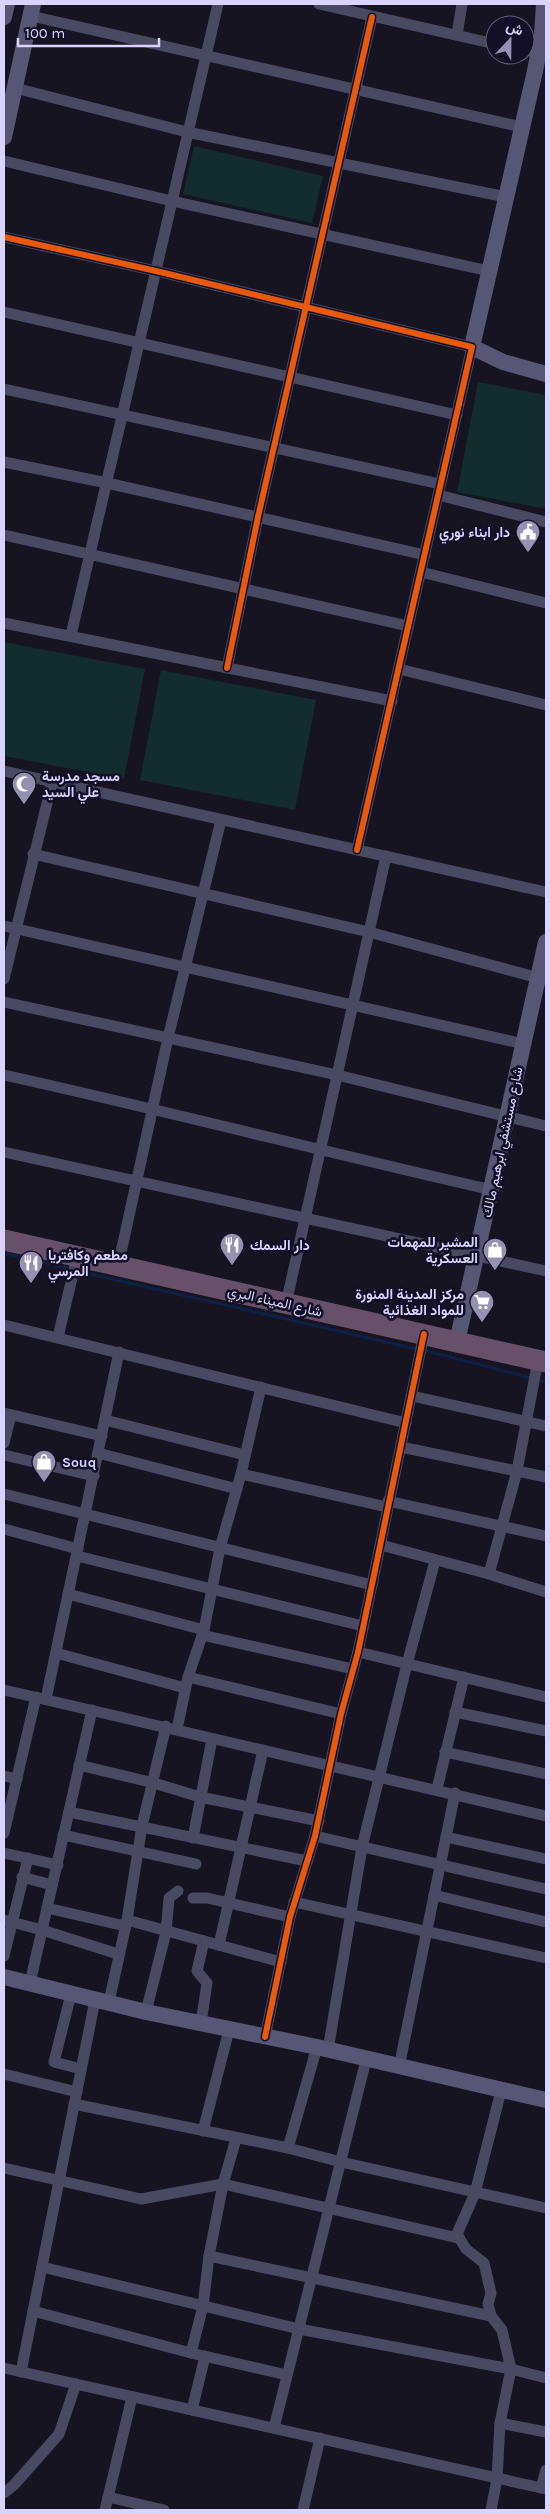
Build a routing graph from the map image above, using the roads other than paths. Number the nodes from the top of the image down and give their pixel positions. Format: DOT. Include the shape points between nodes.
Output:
graph roads {
  1 [pos="7,4"];
  2 [pos="218,4"];
  3 [pos="319,4"];
  4 [pos="462,4"];
  5 [pos="544,4"];
  6 [pos="32,10"];
  7 [pos="4,17"];
  8 [pos="372,17"];
  9 [pos="457,35"];
  10 [pos="544,36"];
  11 [pos="485,42"];
  12 [pos="535,48"];
  13 [pos="205,56"];
  14 [pos="530,65"];
  15 [pos="15,88"];
  16 [pos="356,88"];
  17 [pos="522,127"];
  18 [pos="187,132"];
  19 [pos="4,137"];
  20 [pos="4,161"];
  21 [pos="341,162"];
  22 [pos="506,197"];
  23 [pos="172,201"];
  24 [pos="324,234"];
  25 [pos="4,237"];
  26 [pos="489,270"];
  27 [pos="156,271"];
  28 [pos="308,306"];
  29 [pos="4,312"];
  30 [pos="139,344"];
  31 [pos="472,346"];
  32 [pos="546,374"];
  33 [pos="291,378"];
  34 [pos="4,389"];
  35 [pos="457,415"];
  36 [pos="122,416"];
  37 [pos="274,449"];
  38 [pos="4,462"];
  39 [pos="107,483"];
  40 [pos="439,490"];
  41 [pos="258,517"];
  42 [pos="546,522"];
  43 [pos="4,535"];
  44 [pos="90,554"];
  45 [pos="425,555"];
  46 [pos="421,572"];
  47 [pos="244,588"];
  48 [pos="546,602"];
  49 [pos="4,623"];
  50 [pos="408,626"];
  51 [pos="71,635"];
  52 [pos="227,668"];
  53 [pos="399,669"];
  54 [pos="392,701"];
  55 [pos="546,704"];
  56 [pos="4,771"];
  57 [pos="52,784"];
  58 [pos="221,820"];
  59 [pos="357,850"];
  60 [pos="32,854"];
  61 [pos="386,856"];
  62 [pos="546,892"];
  63 [pos="203,894"];
  64 [pos="9,927"];
  65 [pos="369,932"];
  66 [pos="546,942"];
  67 [pos="186,967"];
  68 [pos="4,979"];
  69 [pos="542,979"];
  70 [pos="4,1002"];
  71 [pos="352,1005"];
  72 [pos="168,1038"];
  73 [pos="524,1044"];
  74 [pos="337,1075"];
  75 [pos="4,1076"];
  76 [pos="154,1108"];
  77 [pos="506,1116"];
  78 [pos="546,1126"];
  79 [pos="320,1151"];
  80 [pos="4,1152"];
  81 [pos="137,1181"];
  82 [pos="492,1190"];
  83 [pos="305,1218"];
  84 [pos="4,1240"];
  85 [pos="477,1256"];
  86 [pos="77,1257"];
  87 [pos="118,1266"];
  88 [pos="546,1271"];
  89 [pos="286,1304"];
  90 [pos="4,1325"];
  91 [pos="424,1334"];
  92 [pos="58,1337"];
  93 [pos="457,1342"];
  94 [pos="120,1352"];
  95 [pos="542,1361"];
  96 [pos="260,1387"];
  97 [pos="412,1396"];
  98 [pos="7,1414"];
  99 [pos="105,1420"];
  100 [pos="527,1422"];
  101 [pos="406,1423"];
  102 [pos="546,1426"];
  103 [pos="102,1436"];
  104 [pos="4,1443"];
  105 [pos="402,1447"];
  106 [pos="98,1453"];
  107 [pos="246,1455"];
  108 [pos="4,1456"];
  109 [pos="517,1471"];
  110 [pos="241,1474"];
  111 [pos="94,1476"];
  112 [pos="546,1477"];
  113 [pos="237,1488"];
  114 [pos="4,1494"];
  115 [pos="388,1504"];
  116 [pos="86,1513"];
  117 [pos="503,1527"];
  118 [pos="4,1529"];
  119 [pos="546,1536"];
  120 [pos="381,1545"];
  121 [pos="220,1548"];
  122 [pos="77,1553"];
  123 [pos="436,1561"];
  124 [pos="489,1574"];
  125 [pos="372,1585"];
  126 [pos="212,1589"];
  127 [pos="546,1592"];
  128 [pos="68,1594"];
  129 [pos="363,1626"];
  130 [pos="203,1632"];
  131 [pos="358,1652"];
  132 [pos="56,1653"];
  133 [pos="407,1664"];
  134 [pos="353,1669"];
  135 [pos="464,1677"];
  136 [pos="187,1682"];
  137 [pos="4,1690"];
  138 [pos="546,1696"];
  139 [pos="41,1698"];
  140 [pos="92,1710"];
  141 [pos="455,1712"];
  142 [pos="341,1714"];
  143 [pos="171,1727"];
  144 [pos="546,1730"];
  145 [pos="212,1739"];
  146 [pos="263,1750"];
  147 [pos="445,1752"];
  148 [pos="79,1765"];
  149 [pos="331,1766"];
  150 [pos="546,1774"];
  151 [pos="379,1775"];
  152 [pos="4,1776"];
  153 [pos="17,1779"];
  154 [pos="154,1783"];
  155 [pos="437,1789"];
  156 [pos="455,1793"];
  157 [pos="200,1797"];
  158 [pos="251,1808"];
  159 [pos="69,1812"];
  160 [pos="546,1816"];
  161 [pos="318,1821"];
  162 [pos="142,1826"];
  163 [pos="4,1833"];
  164 [pos="63,1835"];
  165 [pos="315,1836"];
  166 [pos="446,1837"];
  167 [pos="192,1838"];
  168 [pos="241,1846"];
  169 [pos="362,1847"];
  170 [pos="137,1851"];
  171 [pos="4,1853"];
  172 [pos="28,1858"];
  173 [pos="546,1859"];
  174 [pos="307,1861"];
  175 [pos="58,1864"];
  176 [pos="196,1864"];
  177 [pos="440,1865"];
  178 [pos="22,1878"];
  179 [pos="52,1885"];
  180 [pos="546,1889"];
  181 [pos="178,1891"];
  182 [pos="434,1895"];
  183 [pos="193,1898"];
  184 [pos="294,1902"];
  185 [pos="230,1903"];
  186 [pos="47,1908"];
  187 [pos="350,1916"];
  188 [pos="290,1917"];
  189 [pos="7,1922"];
  190 [pos="546,1922"];
  191 [pos="126,1923"];
  192 [pos="42,1930"];
  193 [pos="426,1931"];
  194 [pos="166,1932"];
  195 [pos="204,1941"];
  196 [pos="220,1945"];
  197 [pos="118,1954"];
  198 [pos="4,1956"];
  199 [pos="546,1958"];
  200 [pos="281,1962"];
  201 [pos="4,1977"];
  202 [pos="30,1984"];
  203 [pos="71,1994"];
  204 [pos="102,2001"];
  205 [pos="146,2012"];
  206 [pos="201,2023"];
  207 [pos="228,2030"];
  208 [pos="265,2037"];
  209 [pos="323,2049"];
  210 [pos="366,2060"];
  211 [pos="399,2067"];
  212 [pos="81,2069"];
  213 [pos="4,2074"];
  214 [pos="501,2091"];
  215 [pos="77,2092"];
  216 [pos="546,2100"];
  217 [pos="74,2104"];
  218 [pos="203,2130"];
  219 [pos="236,2139"];
  220 [pos="288,2148"];
  221 [pos="341,2162"];
  222 [pos="4,2168"];
  223 [pos="60,2182"];
  224 [pos="223,2184"];
  225 [pos="475,2192"];
  226 [pos="546,2208"];
  227 [pos="329,2210"];
  228 [pos="458,2238"];
  229 [pos="209,2256"];
  230 [pos="42,2266"];
  231 [pos="312,2278"];
  232 [pos="203,2306"];
  233 [pos="34,2312"];
  234 [pos="491,2316"];
  235 [pos="299,2329"];
  236 [pos="191,2353"];
  237 [pos="205,2356"];
  238 [pos="4,2368"];
  239 [pos="510,2369"];
  240 [pos="21,2372"];
  241 [pos="287,2375"];
  242 [pos="546,2378"];
  243 [pos="76,2384"];
  244 [pos="132,2397"];
  245 [pos="192,2410"];
  246 [pos="500,2423"];
  247 [pos="274,2428"];
  248 [pos="546,2432"];
  249 [pos="320,2438"];
  250 [pos="546,2470"];
  251 [pos="497,2479"];
  252 [pos="544,2489"];
  253 [pos="4,2493"];
  254 [pos="108,2497"];
  255 [pos="105,2510"];
  256 [pos="164,2510"];
  257 [pos="303,2510"];
  258 [pos="491,2510"];
  1 -- 7 [label="street"];
  2 -- 13 [label="street"];
  3 -- 8 [label="street"];
  4 -- 9 [label="street"];
  5 -- 10 [label="street"];
  6 -- 13 [label="street"];
  6 -- 15 [label="street"];
  8 -- 9 [label="street"];
  8 -- 16 [label="street"];
  9 -- 11 [label="street"];
  10 -- 12 [label="street"];
  13 -- 16 [label="street"];
  13 -- 18 [label="street"];
  14 -- 17 [label="street"];
  15 -- 18 [label="street"];
  15 -- 19 [label="street"];
  16 -- 17 [label="street"];
  16 -- 21 [label="street"];
  17 -- 22 [label="street"];
  18 -- 21 [label="street"];
  18 -- 23 [label="street"];
  20 -- 23 [label="street"];
  21 -- 22 [label="street"];
  21 -- 24 [label="street"];
  22 -- 26 [label="street"];
  23 -- 24 [label="street"];
  23 -- 27 [label="street"];
  24 -- 26 [label="street"];
  24 -- 28 [label="street"];
  25 -- 27 [label="street"];
  26 -- 31 [label="street"];
  27 -- 28 [label="street"];
  27 -- 30 [label="street"];
  28 -- 31 [label="street"];
  28 -- 33 [label="street"];
  29 -- 30 [label="street"];
  30 -- 33 [label="street"];
  30 -- 36 [label="street"];
  31 -- 32 [label="street" via="503,362"];
  31 -- 35 [label="street"];
  33 -- 35 [label="street"];
  33 -- 37 [label="street"];
  34 -- 36 [label="street"];
  35 -- 40 [label="street"];
  36 -- 37 [label="street"];
  36 -- 39 [label="street"];
  37 -- 40 [label="street"];
  37 -- 41 [label="street"];
  38 -- 39 [label="street"];
  39 -- 41 [label="street"];
  39 -- 44 [label="street"];
  40 -- 42 [label="street"];
  40 -- 45 [label="street"];
  41 -- 45 [label="street"];
  41 -- 47 [label="street"];
  43 -- 44 [label="street"];
  44 -- 47 [label="street"];
  44 -- 51 [label="street"];
  45 -- 46 [label="street"];
  46 -- 48 [label="street"];
  46 -- 50 [label="street"];
  47 -- 50 [label="street"];
  47 -- 52 [label="street"];
  49 -- 51 [label="street"];
  50 -- 53 [label="street"];
  51 -- 52 [label="street"];
  52 -- 54 [label="street"];
  53 -- 54 [label="street"];
  53 -- 55 [label="street"];
  54 -- 59 [label="street"];
  56 -- 57 [label="street"];
  57 -- 58 [label="street"];
  57 -- 60 [label="street"];
  58 -- 59 [label="street"];
  58 -- 63 [label="street"];
  59 -- 61 [label="street"];
  60 -- 63 [label="street"];
  60 -- 64 [label="street"];
  61 -- 62 [label="street"];
  61 -- 65 [label="street"];
  63 -- 65 [label="street"];
  63 -- 67 [label="street"];
  64 -- 67 [label="street"];
  64 -- 68 [label="street"];
  65 -- 69 [label="street"];
  65 -- 71 [label="street"];
  66 -- 69 [label="street, شارع مستشفي ابرهيم مالك"];
  67 -- 71 [label="street"];
  67 -- 72 [label="street"];
  69 -- 73 [label="street, شارع مستشفي ابرهيم مالك"];
  70 -- 72 [label="street"];
  71 -- 73 [label="street"];
  71 -- 74 [label="street"];
  72 -- 74 [label="street"];
  72 -- 76 [label="street"];
  73 -- 77 [label="street, شارع مستشفي ابرهيم مالك"];
  74 -- 77 [label="street"];
  74 -- 79 [label="street"];
  75 -- 76 [label="street"];
  76 -- 79 [label="street"];
  76 -- 81 [label="street"];
  77 -- 78 [label="street"];
  77 -- 82 [label="street, شارع مستشفي ابرهيم مالك"];
  79 -- 82 [label="street"];
  79 -- 83 [label="street"];
  80 -- 81 [label="street"];
  81 -- 83 [label="street"];
  81 -- 87 [label="street"];
  82 -- 85 [label="street, شارع مستشفي ابرهيم مالك"];
  83 -- 85 [label="street"];
  83 -- 89 [label="street"];
  84 -- 86 [label="highway, شارع الميناء البري"];
  85 -- 88 [label="street"];
  85 -- 93 [label="street, شارع مستشفي ابرهيم مالك"];
  86 -- 87 [label="highway, شارع الميناء البري"];
  86 -- 92 [label="street"];
  87 -- 89 [label="highway, شارع الميناء البري"];
  89 -- 91 [label="highway, شارع الميناء البري"];
  90 -- 92 [label="street"];
  91 -- 93 [label="highway, شارع الميناء البري"];
  91 -- 97 [label="street"];
  92 -- 94 [label="street"];
  93 -- 95 [label="highway, شارع الميناء البري"];
  94 -- 96 [label="street"];
  94 -- 99 [label="street"];
  95 -- 100 [label="street"];
  96 -- 101 [label="street"];
  96 -- 107 [label="street"];
  97 -- 100 [label="street"];
  97 -- 101 [label="street"];
  98 -- 103 [label="street"];
  98 -- 104 [label="street"];
  99 -- 103 [label="street"];
  99 -- 107 [label="street"];
  100 -- 102 [label="street"];
  100 -- 109 [label="street"];
  101 -- 105 [label="street"];
  103 -- 106 [label="street"];
  105 -- 109 [label="street"];
  105 -- 115 [label="street"];
  106 -- 111 [label="street"];
  106 -- 113 [label="street"];
  107 -- 110 [label="street"];
  108 -- 111 [label="street"];
  109 -- 112 [label="street"];
  109 -- 117 [label="street"];
  110 -- 113 [label="street"];
  110 -- 115 [label="street"];
  111 -- 116 [label="street"];
  113 -- 121 [label="street"];
  114 -- 116 [label="street"];
  115 -- 117 [label="street"];
  115 -- 120 [label="street"];
  116 -- 121 [label="street"];
  116 -- 122 [label="street"];
  117 -- 119 [label="street"];
  117 -- 124 [label="street"];
  118 -- 122 [label="street"];
  120 -- 123 [label="street"];
  120 -- 125 [label="street"];
  121 -- 125 [label="street"];
  121 -- 126 [label="street"];
  122 -- 126 [label="street"];
  122 -- 128 [label="street"];
  123 -- 124 [label="street"];
  123 -- 133 [label="street"];
  124 -- 127 [label="street"];
  125 -- 129 [label="street"];
  126 -- 129 [label="street"];
  126 -- 130 [label="street"];
  128 -- 130 [label="street"];
  128 -- 132 [label="street"];
  129 -- 131 [label="street"];
  130 -- 134 [label="street"];
  130 -- 136 [label="street"];
  131 -- 133 [label="street"];
  131 -- 134 [label="street"];
  132 -- 136 [label="street"];
  132 -- 139 [label="street"];
  133 -- 135 [label="street"];
  133 -- 151 [label="street"];
  134 -- 142 [label="street"];
  135 -- 138 [label="street"];
  135 -- 141 [label="street"];
  136 -- 142 [label="street"];
  136 -- 143 [label="street"];
  137 -- 139 [label="street"];
  139 -- 140 [label="street"];
  139 -- 153 [label="street"];
  140 -- 143 [label="street"];
  140 -- 148 [label="street"];
  141 -- 144 [label="street"];
  141 -- 147 [label="street"];
  142 -- 149 [label="street"];
  143 -- 145 [label="street"];
  143 -- 154 [label="street"];
  145 -- 146 [label="street"];
  145 -- 157 [label="street"];
  146 -- 149 [label="street"];
  146 -- 158 [label="street"];
  147 -- 150 [label="street"];
  147 -- 155 [label="street"];
  148 -- 154 [label="street"];
  148 -- 159 [label="street"];
  149 -- 151 [label="street"];
  149 -- 161 [label="street"];
  151 -- 155 [label="street"];
  151 -- 169 [label="street"];
  152 -- 153 [label="street"];
  153 -- 163 [label="street"];
  154 -- 157 [label="street"];
  154 -- 162 [label="street"];
  155 -- 156 [label="street"];
  156 -- 160 [label="street"];
  156 -- 166 [label="street"];
  157 -- 158 [label="street"];
  157 -- 167 [label="street"];
  158 -- 161 [label="street"];
  158 -- 168 [label="street"];
  159 -- 162 [label="street"];
  159 -- 164 [label="street"];
  161 -- 165 [label="street"];
  162 -- 167 [label="street"];
  162 -- 170 [label="street"];
  164 -- 170 [label="street"];
  164 -- 175 [label="street"];
  165 -- 169 [label="street"];
  165 -- 174 [label="street"];
  166 -- 173 [label="street"];
  166 -- 177 [label="street"];
  167 -- 168 [label="street"];
  168 -- 174 [label="street"];
  168 -- 185 [label="street"];
  169 -- 177 [label="street"];
  169 -- 187 [label="street"];
  170 -- 176 [label="street"];
  170 -- 191 [label="street"];
  171 -- 172 [label="street"];
  172 -- 175 [label="street"];
  172 -- 178 [label="street"];
  174 -- 184 [label="street"];
  175 -- 179 [label="street"];
  177 -- 180 [label="street"];
  177 -- 182 [label="street"];
  178 -- 179 [label="street"];
  178 -- 189 [label="street"];
  179 -- 186 [label="street"];
  181 -- 194 [label="street" via="169,1898"];
  182 -- 190 [label="street"];
  182 -- 193 [label="street"];
  183 -- 185 [label="street"];
  184 -- 187 [label="street"];
  184 -- 188 [label="street"];
  185 -- 188 [label="street"];
  185 -- 196 [label="street"];
  186 -- 191 [label="street"];
  186 -- 192 [label="street"];
  187 -- 193 [label="street"];
  187 -- 209 [label="street"];
  188 -- 200 [label="street"];
  189 -- 192 [label="street"];
  189 -- 198 [label="street"];
  191 -- 194 [label="street"];
  191 -- 197 [label="street"];
  192 -- 197 [label="street"];
  192 -- 202 [label="street"];
  193 -- 199 [label="street"];
  193 -- 211 [label="street"];
  194 -- 195 [label="street"];
  194 -- 205 [label="street"];
  195 -- 196 [label="street"];
  195 -- 206 [label="street" via="197,1971 206,1983"];
  196 -- 200 [label="street"];
  197 -- 204 [label="street"];
  200 -- 208 [label="street"];
  201 -- 202 [label="street"];
  202 -- 203 [label="street"];
  203 -- 204 [label="street"];
  203 -- 212 [label="street" via="54,2062"];
  204 -- 205 [label="street"];
  204 -- 212 [label="street"];
  205 -- 206 [label="street"];
  206 -- 207 [label="street"];
  207 -- 208 [label="street"];
  207 -- 218 [label="street"];
  208 -- 209 [label="street"];
  209 -- 210 [label="street"];
  209 -- 220 [label="street"];
  210 -- 211 [label="street"];
  210 -- 221 [label="street"];
  211 -- 214 [label="street"];
  212 -- 215 [label="street"];
  213 -- 215 [label="street"];
  214 -- 216 [label="street"];
  214 -- 225 [label="street"];
  215 -- 217 [label="street"];
  217 -- 218 [label="street"];
  217 -- 223 [label="street"];
  218 -- 219 [label="street"];
  219 -- 220 [label="street"];
  219 -- 224 [label="street"];
  220 -- 221 [label="street"];
  221 -- 225 [label="street"];
  221 -- 227 [label="street"];
  222 -- 223 [label="street"];
  223 -- 224 [label="street" via="141,2199"];
  223 -- 230 [label="street"];
  224 -- 227 [label="street"];
  224 -- 229 [label="street"];
  225 -- 226 [label="street"];
  225 -- 228 [label="street"];
  227 -- 228 [label="street"];
  227 -- 231 [label="street"];
  228 -- 234 [label="street" via="466,2250 484,2263 491,2293 488,2304"];
  229 -- 231 [label="street"];
  229 -- 232 [label="street"];
  230 -- 232 [label="street"];
  230 -- 233 [label="street"];
  231 -- 234 [label="street"];
  231 -- 235 [label="street"];
  232 -- 235 [label="street"];
  232 -- 236 [label="street"];
  233 -- 236 [label="street"];
  233 -- 240 [label="street"];
  234 -- 239 [label="street" via="502,2330"];
  235 -- 239 [label="street"];
  235 -- 241 [label="street"];
  236 -- 237 [label="street"];
  237 -- 241 [label="street"];
  237 -- 245 [label="street"];
  238 -- 240 [label="street"];
  239 -- 242 [label="street"];
  239 -- 246 [label="street"];
  240 -- 243 [label="street"];
  241 -- 247 [label="street"];
  243 -- 244 [label="street"];
  243 -- 253 [label="street" via="59,2434"];
  244 -- 245 [label="street"];
  244 -- 254 [label="street"];
  245 -- 247 [label="street"];
  246 -- 248 [label="street"];
  246 -- 251 [label="street"];
  247 -- 249 [label="street"];
  249 -- 251 [label="street"];
  249 -- 257 [label="street"];
  250 -- 252 [label="street"];
  251 -- 252 [label="street"];
  251 -- 258 [label="street"];
  254 -- 255 [label="street"];
  254 -- 256 [label="street"];
}
